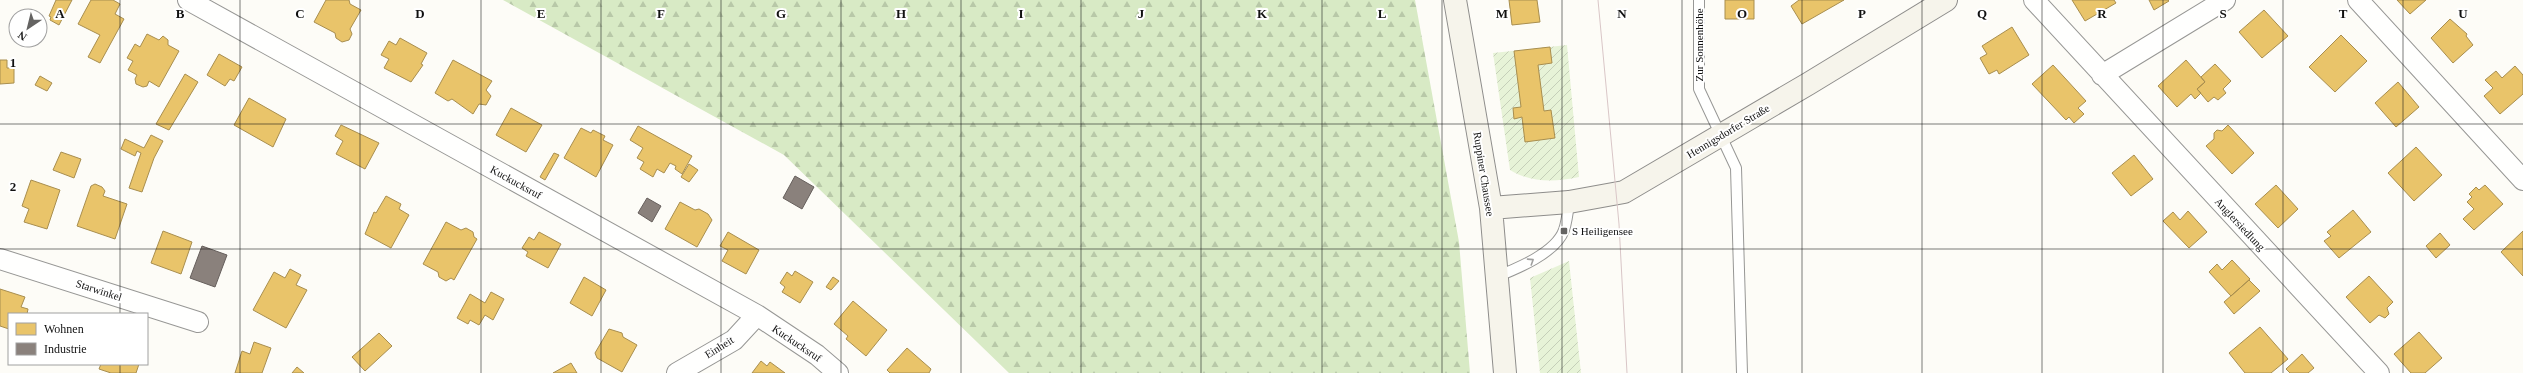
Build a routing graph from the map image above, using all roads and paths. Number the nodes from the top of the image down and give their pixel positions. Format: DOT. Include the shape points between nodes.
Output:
graph roads {
  1 [pos="188,0"];
  2 [pos="1455,0"];
  3 [pos="1699,0"];
  4 [pos="1946,0"];
  5 [pos="2034,0"];
  6 [pos="2225,0"];
  7 [pos="2358,0"];
  8 [pos="2102,75"];
  9 [pos="1721,133"];
  10 [pos="2523,180"];
  11 [pos="1570,202"];
  12 [pos="1491,208"];
  13 [pos="0,259"];
  14 [pos="1496,277"];
  15 [pos="757,316"];
  16 [pos="198,322"];
  17 [pos="677,373"];
  18 [pos="838,373"];
  19 [pos="1505,373"];
  20 [pos="1742,373"];
  21 [pos="2378,373"];
  1 -- 15 [label="street, Kuckucksruf"];
  2 -- 12 [label="main road, Ruppiner Chaussee"];
  3 -- 9 [label="lane, Zur Sonnenhöhe" via="1699,89"];
  4 -- 9 [label="main road, Hennigsdorfer Straße" via="1808,84"];
  5 -- 8 [label="street, Anglersiedlung"];
  6 -- 8 [label="street"];
  7 -- 10 [label="street"];
  8 -- 21 [label="street, Anglersiedlung"];
  9 -- 11 [label="main road, Hennigsdorfer Straße" via="1686,157 1624,192"];
  9 -- 20 [label="lane, Zur Sonnenhöhe" via="1736,168"];
  11 -- 12 [label="main road, Hennigsdorfer Straße"];
  14 -- 11 [label="lane, one-way" via="1530,263 1551,246 1564,231"];
  12 -- 14 [label="main road, Ruppiner Chaussee"];
  13 -- 16 [label="street, Starwinkel"];
  14 -- 19 [label="main road, Ruppiner Chaussee"];
  15 -- 17 [label="street, Einheit" via="734,340"];
  15 -- 18 [label="street, Kuckucksruf" via="816,355"];
}
